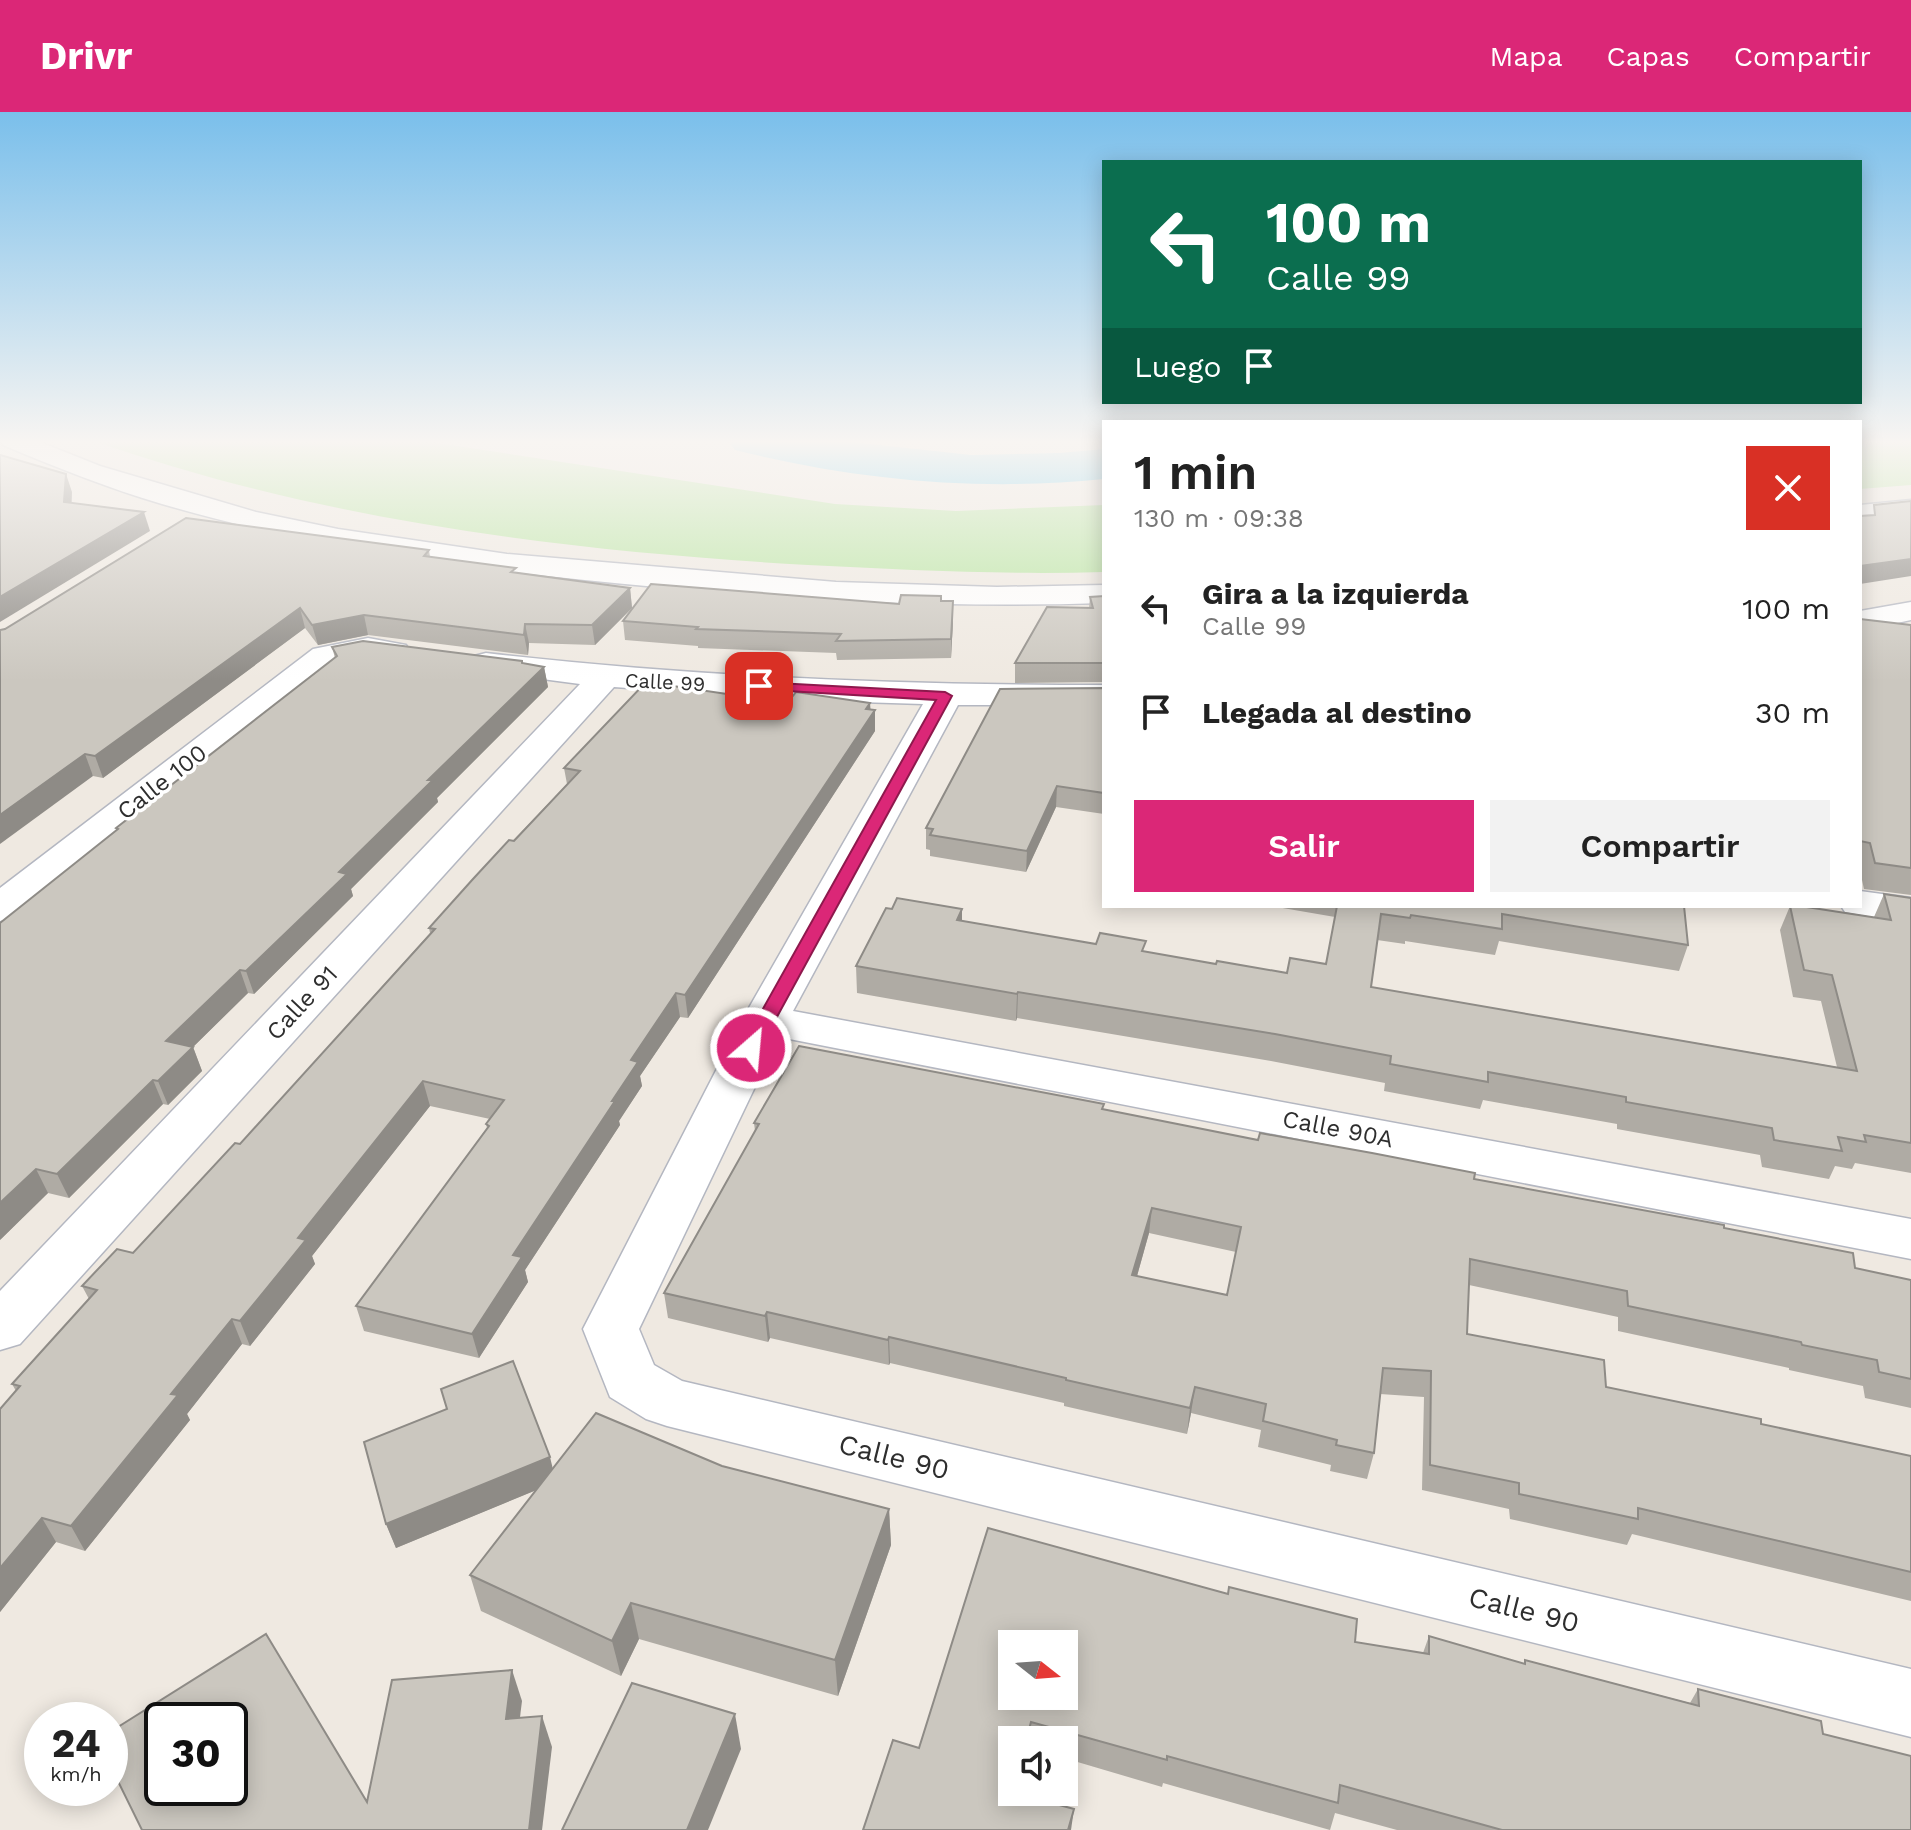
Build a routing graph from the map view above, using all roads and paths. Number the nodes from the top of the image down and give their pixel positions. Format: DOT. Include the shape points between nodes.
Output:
graph roads {
  1 [pos="193,520"];
  2 [pos="267,520"];
  3 [pos="172,533"];
  4 [pos="1102,594"];
  5 [pos="1911,611"];
  6 [pos="1862,621"];
  7 [pos="325,656"];
  8 [pos="604,678"];
  9 [pos="1102,695"];
  10 [pos="945,696"];
  11 [pos="1862,903"];
  12 [pos="0,908"];
  13 [pos="1911,911"];
  14 [pos="765,1020"];
  15 [pos="1911,1239"];
  16 [pos="0,1328"];
  17 [pos="1911,1703"];
  1 -- 3 [label="street"];
  2 -- 4 [label="street" via="388,547 554,570 802,591"];
  5 -- 6 [label="street"];
  7 -- 8 [label="street, Calle 99" via="368,648"];
  7 -- 12 [label="street, Calle 100"];
  8 -- 10 [label="street, Calle 99"];
  8 -- 16 [label="street, Calle 91"];
  9 -- 10 [label="street, Calle 99"];
  10 -- 14 [label="street, Calle 90"];
  11 -- 13 [label="street"];
  14 -- 15 [label="street, Calle 90A"];
  14 -- 17 [label="street, Calle 90" via="611,1329 631,1380 667,1402"];
}
